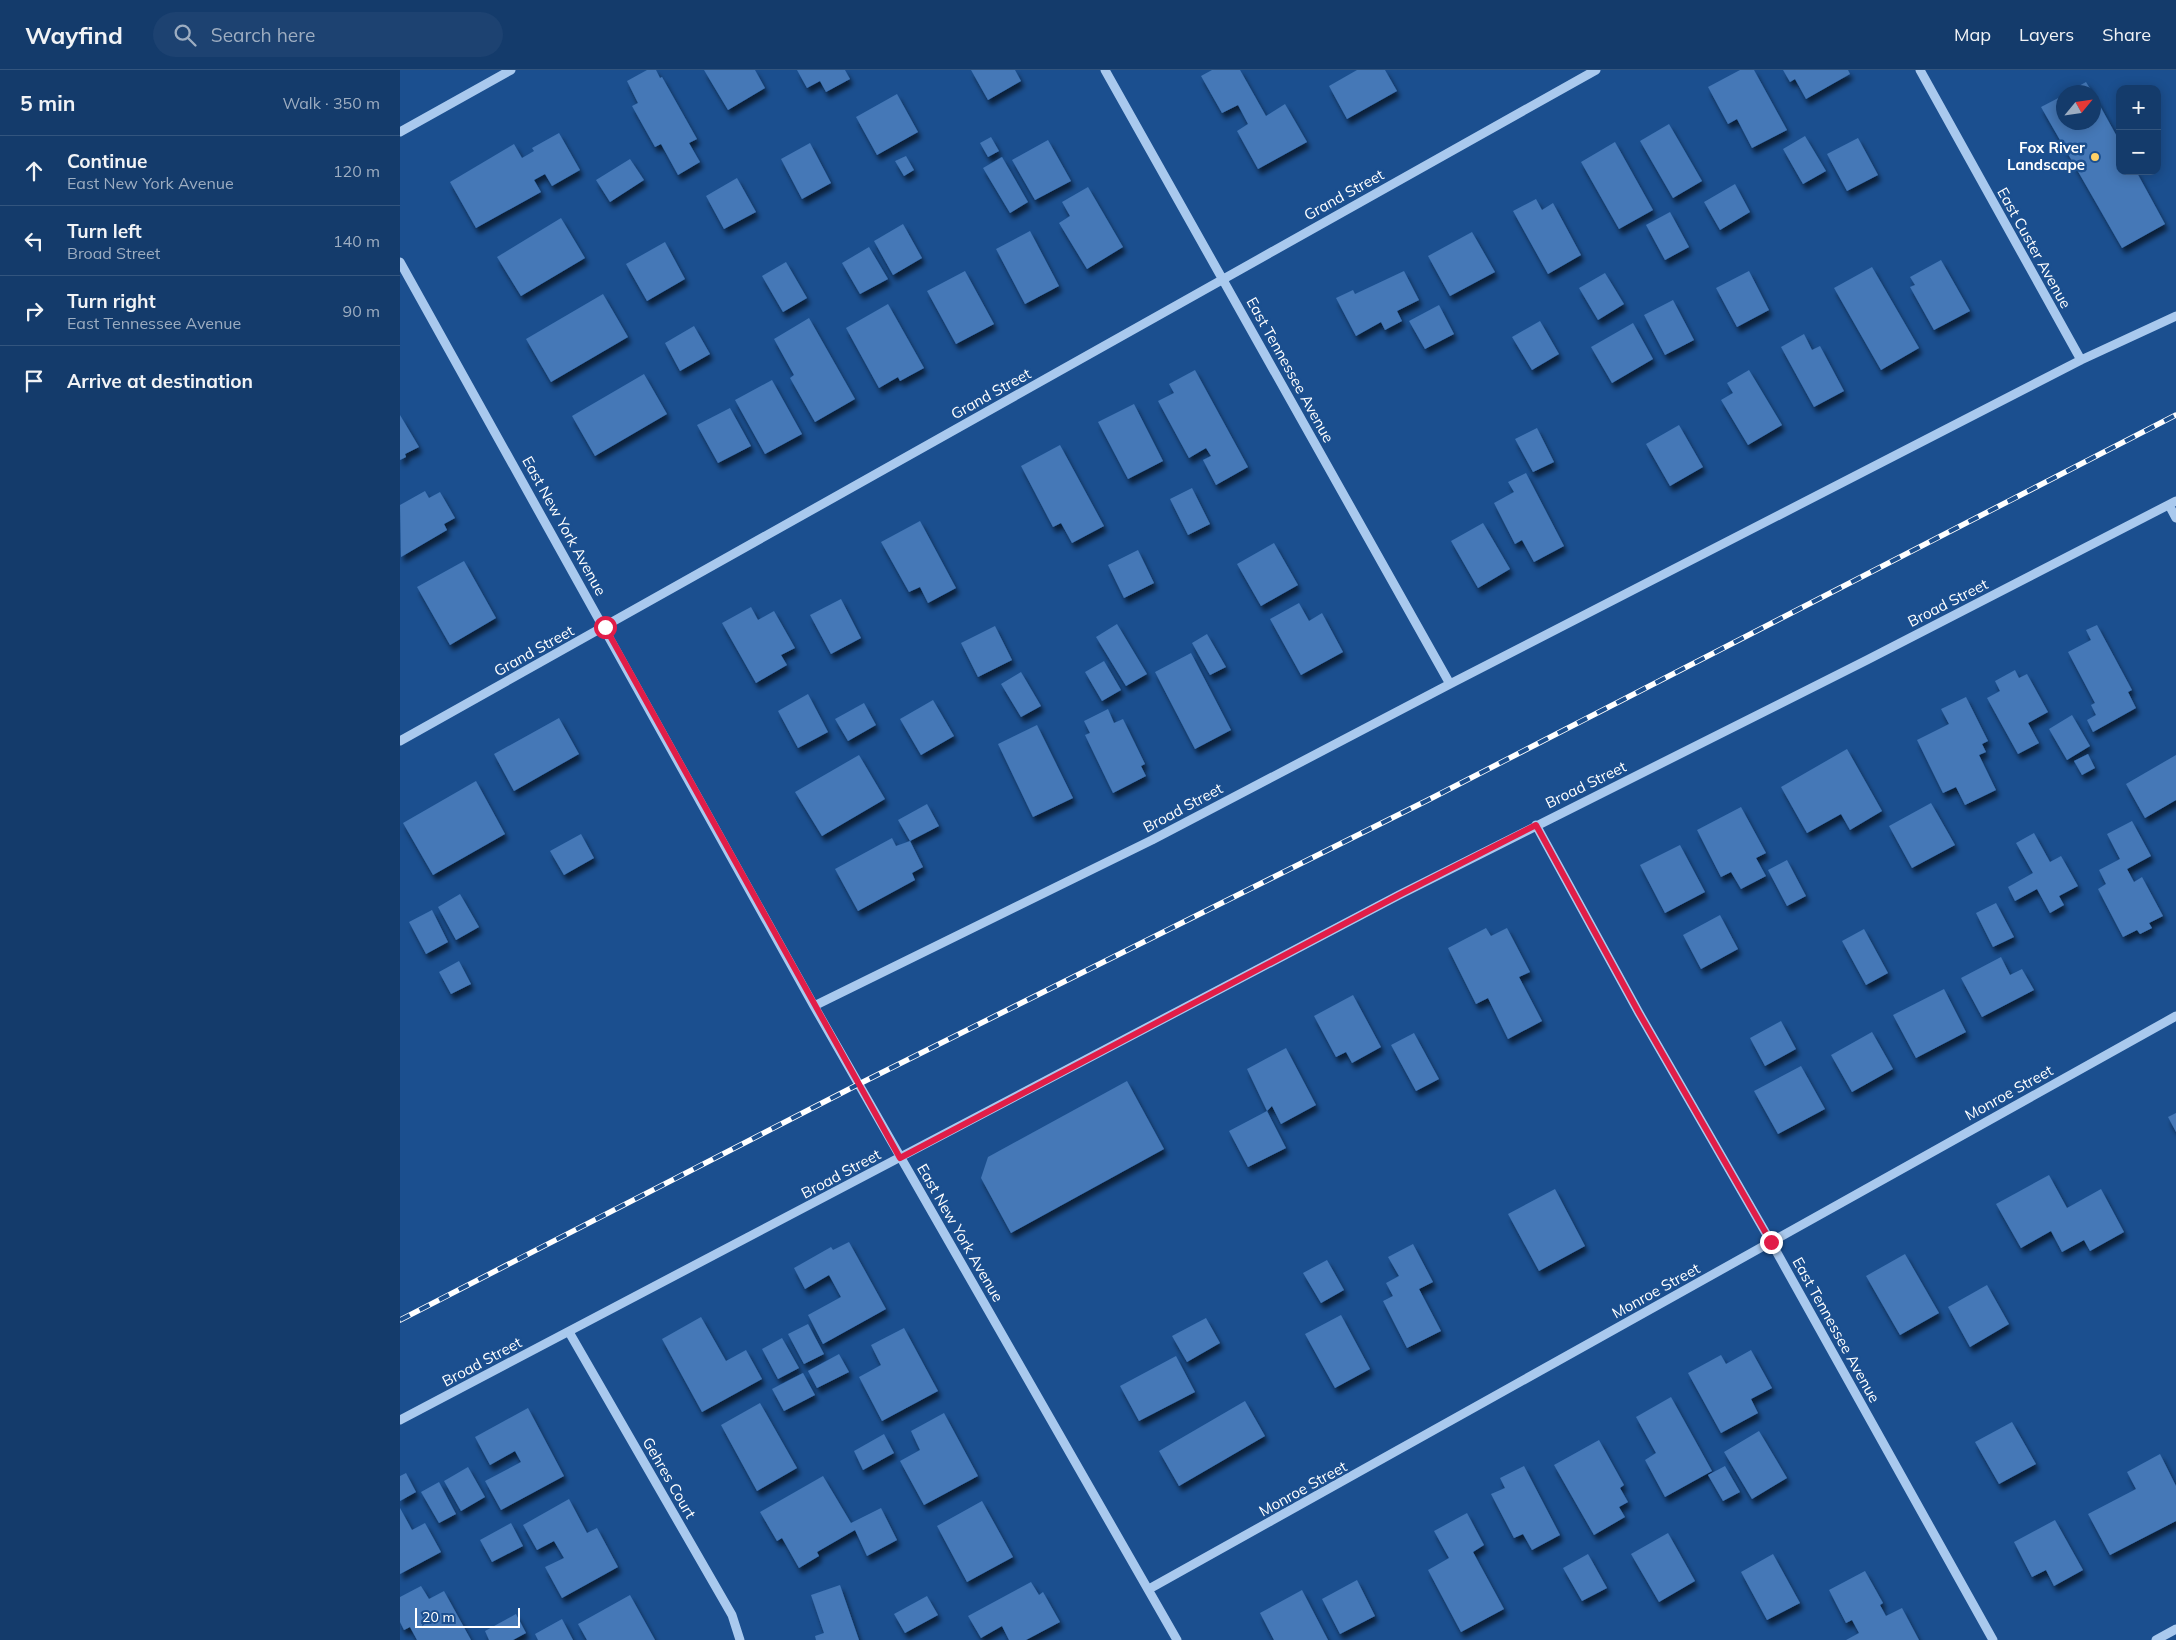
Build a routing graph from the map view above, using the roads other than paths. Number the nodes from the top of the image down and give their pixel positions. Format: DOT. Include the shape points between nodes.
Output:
graph roads {
  1 [pos="511,70"];
  2 [pos="1105,70"];
  3 [pos="1596,70"];
  4 [pos="1920,70"];
  5 [pos="400,132"];
  6 [pos="400,262"];
  7 [pos="1223,279"];
  8 [pos="2176,316"];
  9 [pos="2081,360"];
  10 [pos="2172,503"];
  11 [pos="2176,518"];
  12 [pos="605,627"];
  13 [pos="1450,684"];
  14 [pos="400,741"];
  15 [pos="1536,825"];
  16 [pos="814,1006"];
  17 [pos="2176,1016"];
  18 [pos="900,1158"];
  19 [pos="1771,1242"];
  20 [pos="569,1332"];
  21 [pos="400,1420"];
  22 [pos="1149,1589"];
  23 [pos="2176,1629"];
  24 [pos="740,1640"];
  25 [pos="1177,1640"];
  26 [pos="1993,1640"];
  27 [pos="2156,1640"];
  1 -- 5 [label="street"];
  2 -- 7 [label="street, East Tennessee Avenue"];
  3 -- 7 [label="street, Grand Street"];
  4 -- 9 [label="street, East Custer Avenue"];
  6 -- 12 [label="street, East New York Avenue"];
  7 -- 12 [label="street, Grand Street"];
  7 -- 13 [label="street, East Tennessee Avenue"];
  8 -- 9 [label="street, Broad Street"];
  9 -- 13 [label="street, Broad Street"];
  10 -- 11 [label="street"];
  10 -- 15 [label="street, Broad Street"];
  12 -- 14 [label="street, Grand Street"];
  12 -- 16 [label="street, East New York Avenue"];
  13 -- 16 [label="street, Broad Street" via="1152,840"];
  15 -- 18 [label="street, Broad Street"];
  15 -- 19 [label="street, East Tennessee Avenue" via="1639,1013"];
  16 -- 18 [label="street, East New York Avenue"];
  17 -- 19 [label="street, Monroe Street"];
  18 -- 20 [label="street, Broad Street"];
  18 -- 22 [label="street, East New York Avenue"];
  19 -- 22 [label="street, Monroe Street"];
  19 -- 26 [label="street, East Tennessee Avenue"];
  20 -- 21 [label="street, Broad Street"];
  20 -- 24 [label="street, Gehres Court" via="732,1615"];
  22 -- 25 [label="street, East New York Avenue"];
  23 -- 27 [label="street"];
}
